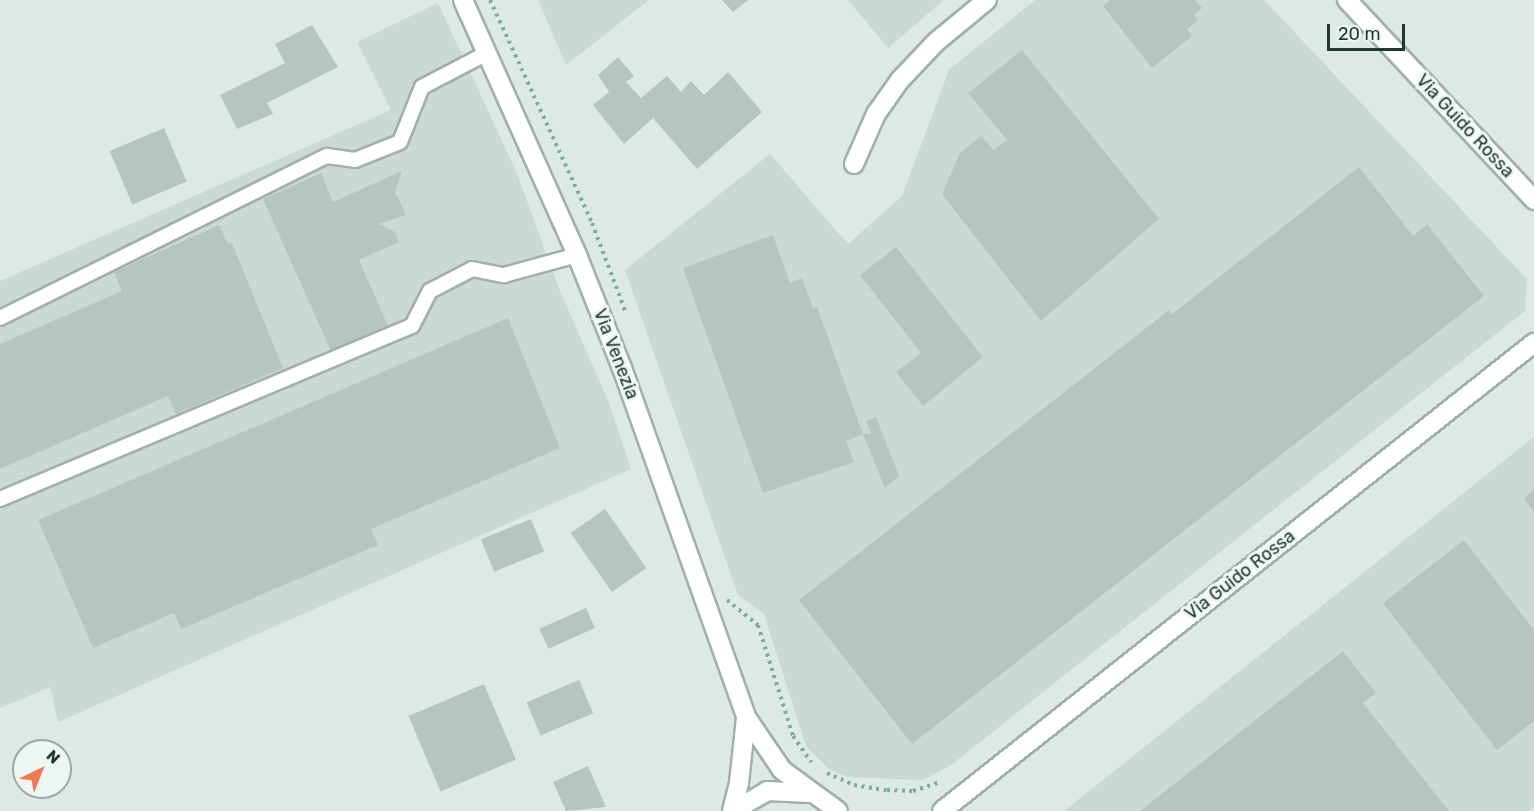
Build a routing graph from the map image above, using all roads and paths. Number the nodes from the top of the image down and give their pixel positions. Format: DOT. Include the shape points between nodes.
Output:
graph roads {
  1 [pos="463,0"];
  2 [pos="490,0"];
  3 [pos="987,0"];
  4 [pos="1347,0"];
  5 [pos="487,53"];
  6 [pos="854,164"];
  7 [pos="1534,200"];
  8 [pos="577,255"];
  9 [pos="0,318"];
  10 [pos="629,320"];
  11 [pos="1534,343"];
  12 [pos="0,499"];
  13 [pos="723,588"];
  14 [pos="746,717"];
  15 [pos="816,765"];
  16 [pos="823,770"];
  17 [pos="941,781"];
  18 [pos="809,793"];
  19 [pos="939,810"];
  20 [pos="733,811"];
  21 [pos="840,811"];
  1 -- 5 [label="street, Via Venezia"];
  2 -- 10 [label="path" via="592,223"];
  3 -- 6 [label="street" via="936,42 900,80 876,114"];
  4 -- 7 [label="street, Via Guido Rossa"];
  5 -- 8 [label="street, Via Venezia"];
  5 -- 9 [label="lane" via="422,87 400,142 354,160 327,156"];
  8 -- 12 [label="lane" via="504,275 472,269 430,291 412,326"];
  8 -- 14 [label="street, Via Venezia" via="662,473"];
  11 -- 19 [label="street, Via Guido Rossa"];
  13 -- 15 [label="path" via="727,599 758,625 793,736"];
  14 -- 18 [label="street, Via Venezia" via="764,748"];
  14 -- 20 [label="street, Via Venezia" via="740,783"];
  16 -- 17 [label="path" via="854,785 887,790 914,791"];
  18 -- 20 [label="street, Via Venezia" via="767,791"];
  18 -- 21 [label="street, Via Venezia"];
}
